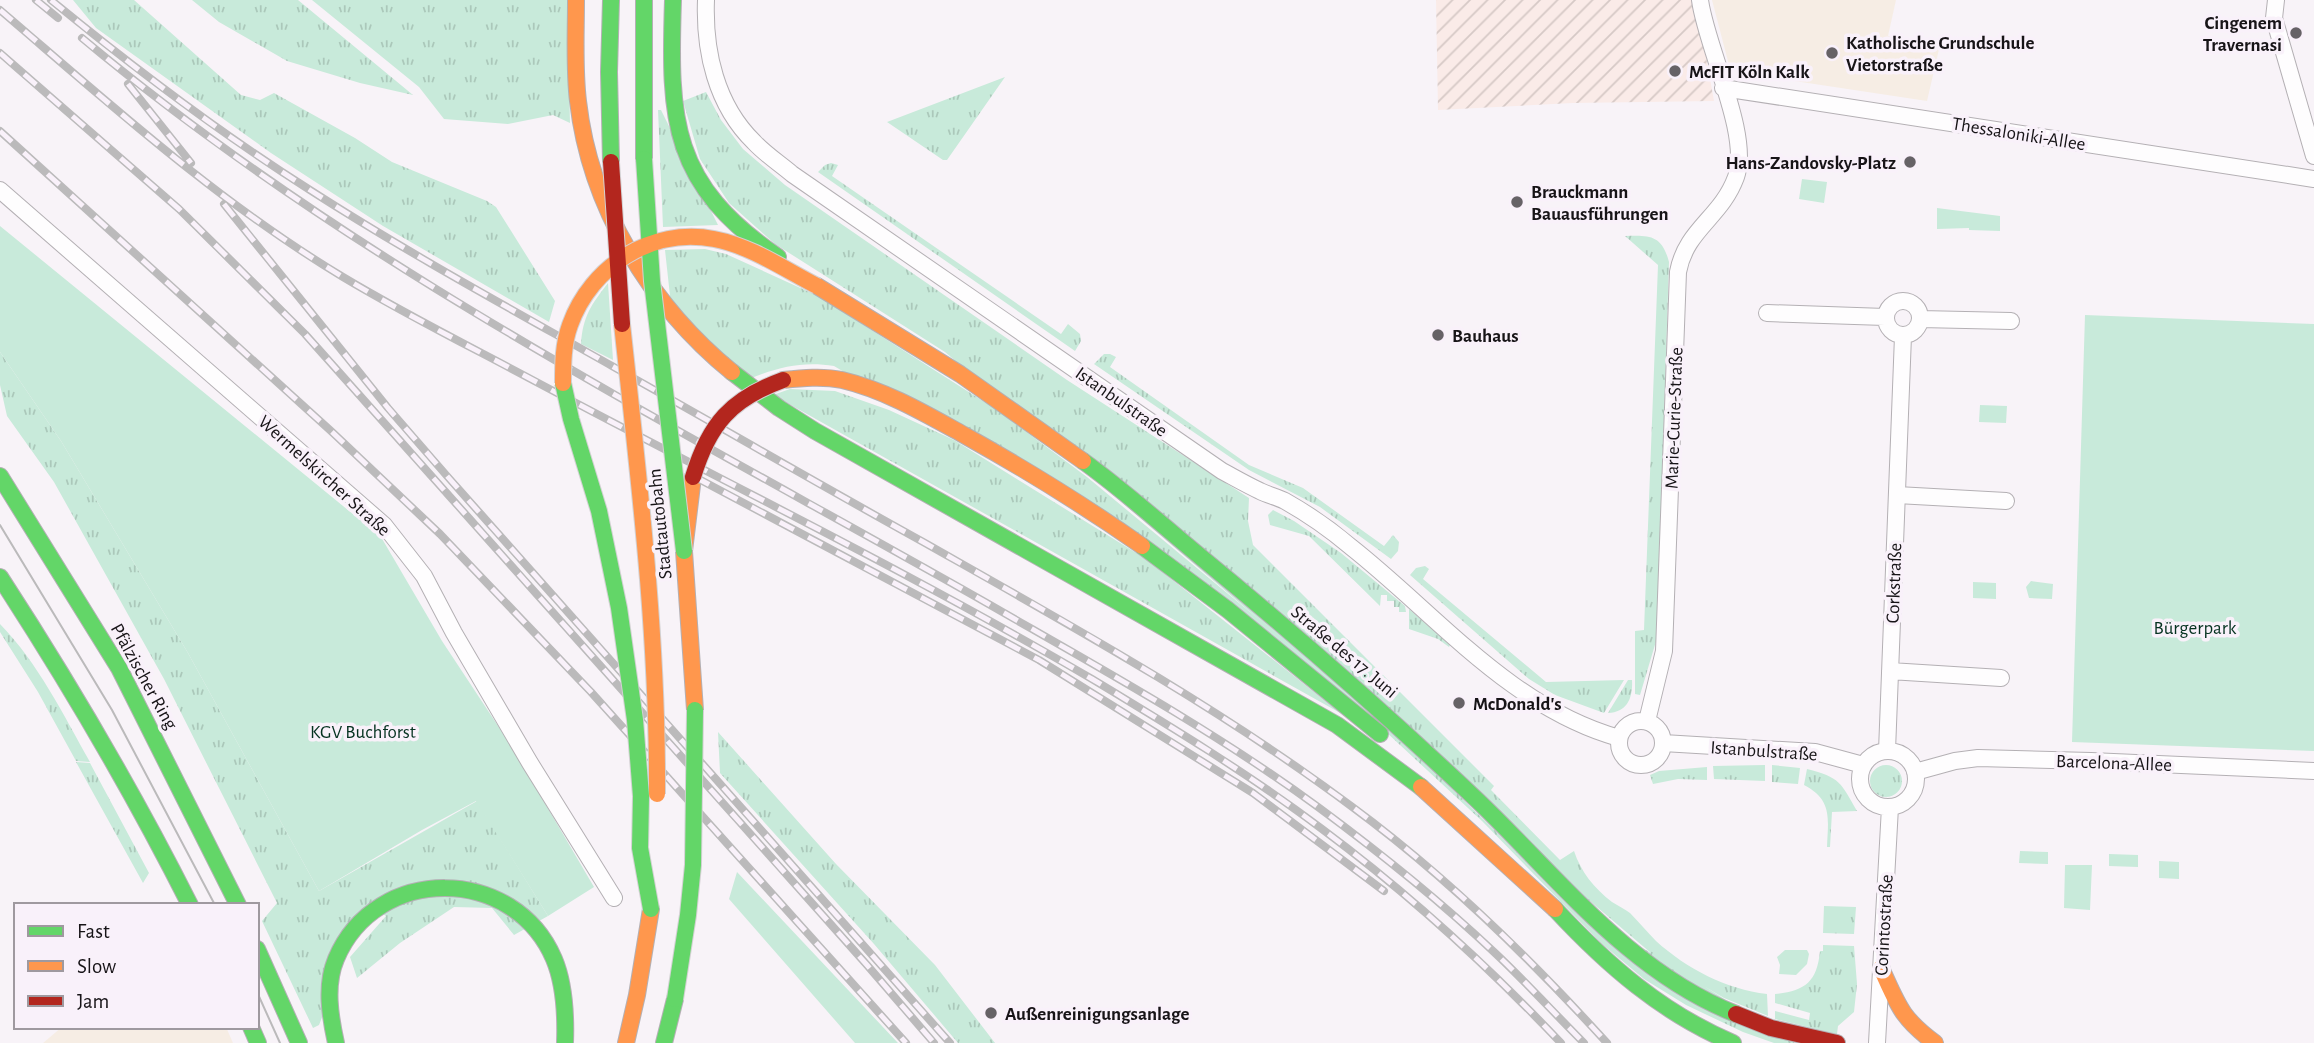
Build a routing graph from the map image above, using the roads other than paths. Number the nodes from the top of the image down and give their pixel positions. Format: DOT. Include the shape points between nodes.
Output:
graph roads {
  1 [pos="576,0"];
  2 [pos="611,0"];
  3 [pos="644,0"];
  4 [pos="673,0"];
  5 [pos="706,0"];
  6 [pos="1700,0"];
  7 [pos="2276,0"];
  8 [pos="1723,88"];
  9 [pos="2314,156"];
  10 [pos="2314,179"];
  11 [pos="0,190"];
  12 [pos="817,286"];
  13 [pos="1767,313"];
  14 [pos="1885,317"];
  15 [pos="1920,319"];
  16 [pos="2011,321"];
  17 [pos="1903,336"];
  18 [pos="0,476"];
  19 [pos="1897,495"];
  20 [pos="2006,501"];
  21 [pos="684,551"];
  22 [pos="0,577"];
  23 [pos="1890,671"];
  24 [pos="2001,678"];
  25 [pos="1647,721"];
  26 [pos="1619,738"];
  27 [pos="1663,743"];
  28 [pos="1887,751"];
  29 [pos="1863,765"];
  30 [pos="2314,771"];
  31 [pos="1915,772"];
  32 [pos="657,807"];
  33 [pos="1890,807"];
  34 [pos="656,831"];
  35 [pos="614,898"];
  36 [pos="189,903"];
  37 [pos="237,903"];
  38 [pos="650,908"];
  39 [pos="1555,909"];
  40 [pos="259,953"];
  41 [pos="1881,968"];
  42 [pos="675,999"];
  43 [pos="299,1043"];
  44 [pos="336,1043"];
  45 [pos="565,1043"];
  46 [pos="626,1043"];
  47 [pos="664,1043"];
  48 [pos="679,1043"];
  49 [pos="1733,1043"];
  50 [pos="1837,1043"];
  51 [pos="1877,1043"];
  52 [pos="1935,1043"];
  1 -- 39 [label="main road" via="580,118 591,165 621,240 648,285 723,367 815,431 1379,752"];
  2 -- 32 [label="main road, Stadtautobahn, bridge" via="611,162 654,649"];
  3 -- 21 [label="main road, Stadtautobahn, bridge" via="644,159 652,281"];
  4 -- 12 [label="main road, bridge" via="673,106 689,165 703,190 731,222"];
  5 -- 26 [label="street, Istanbulstraße" via="716,82 739,125 792,174 1222,471 1319,523 1529,696 1560,715"];
  6 -- 8 [label="street, Marie-Curie-Straße"];
  7 -- 9 [label="street" via="2274,18"];
  8 -- 10 [label="street, Thessaloniki-Allee"];
  8 -- 25 [label="street, Marie-Curie-Straße" via="1737,133 1739,166 1715,215 1691,237 1678,272 1664,651"];
  11 -- 35 [label="street, Wermelskircher Straße" via="384,525 424,576 530,763"];
  12 -- 38 [label="main road, bridge" via="730,243 677,237 632,250 614,262 587,290 569,322 563,382 596,500 619,607 642,789 640,855"];
  12 -- 50 [label="main road, Straße des 17. Juni" via="960,374 1093,468 1394,721 1611,934 1653,968 1720,1008 1771,1028"];
  13 -- 14 [label="street"];
  14 -- 15 [label="street" via="1890,306 1902,301 1917,308"];
  14 -- 17 [label="street" via="1887,327"];
  15 -- 16 [label="street"];
  15 -- 17 [label="street" via="1915,331"];
  17 -- 19 [label="street, Corkstraße"];
  18 -- 37 [label="main road, Pfälzischer Ring" via="118,668"];
  19 -- 20 [label="street"];
  19 -- 23 [label="street, Corkstraße"];
  21 -- 39 [label="main road, bridge" via="698,459 706,438 736,401 759,387 812,377 871,391 1032,474 1227,609 1392,745 1496,841"];
  21 -- 42 [label="main road, Stadtautobahn, bridge" via="695,710 695,820 686,935"];
  22 -- 36 [label="main road" via="75,691"];
  23 -- 24 [label="street"];
  23 -- 28 [label="street, Corkstraße"];
  25 -- 26 [label="street" via="1630,724"];
  25 -- 27 [label="street" via="1660,732"];
  26 -- 27 [label="street" via="1624,758 1637,765 1658,758"];
  27 -- 29 [label="street, Istanbulstraße" via="1815,752"];
  28 -- 29 [label="street" via="1869,757"];
  28 -- 31 [label="street" via="1905,756"];
  29 -- 33 [label="street" via="1859,782 1866,798"];
  30 -- 31 [label="street, Barcelona-Allee" via="1978,758"];
  31 -- 33 [label="street" via="1905,802"];
  33 -- 41 [label="street, Corintostraße"];
  34 -- 38 [label="main road, bridge"];
  38 -- 46 [label="main road"];
  39 -- 49 [label="main road" via="1594,952 1640,989 1684,1019"];
  40 -- 43 [label="main road"];
  41 -- 51 [label="street, Corintostraße"];
  41 -- 52 [label="main road" via="1901,1012"];
  42 -- 47 [label="main road, Stadtautobahn"];
  42 -- 48 [label="main road"];
  44 -- 45 [label="main road" via="329,1000 336,960 345,942 369,913 384,903 433,887 476,891 509,905 528,920 558,969"];
}
